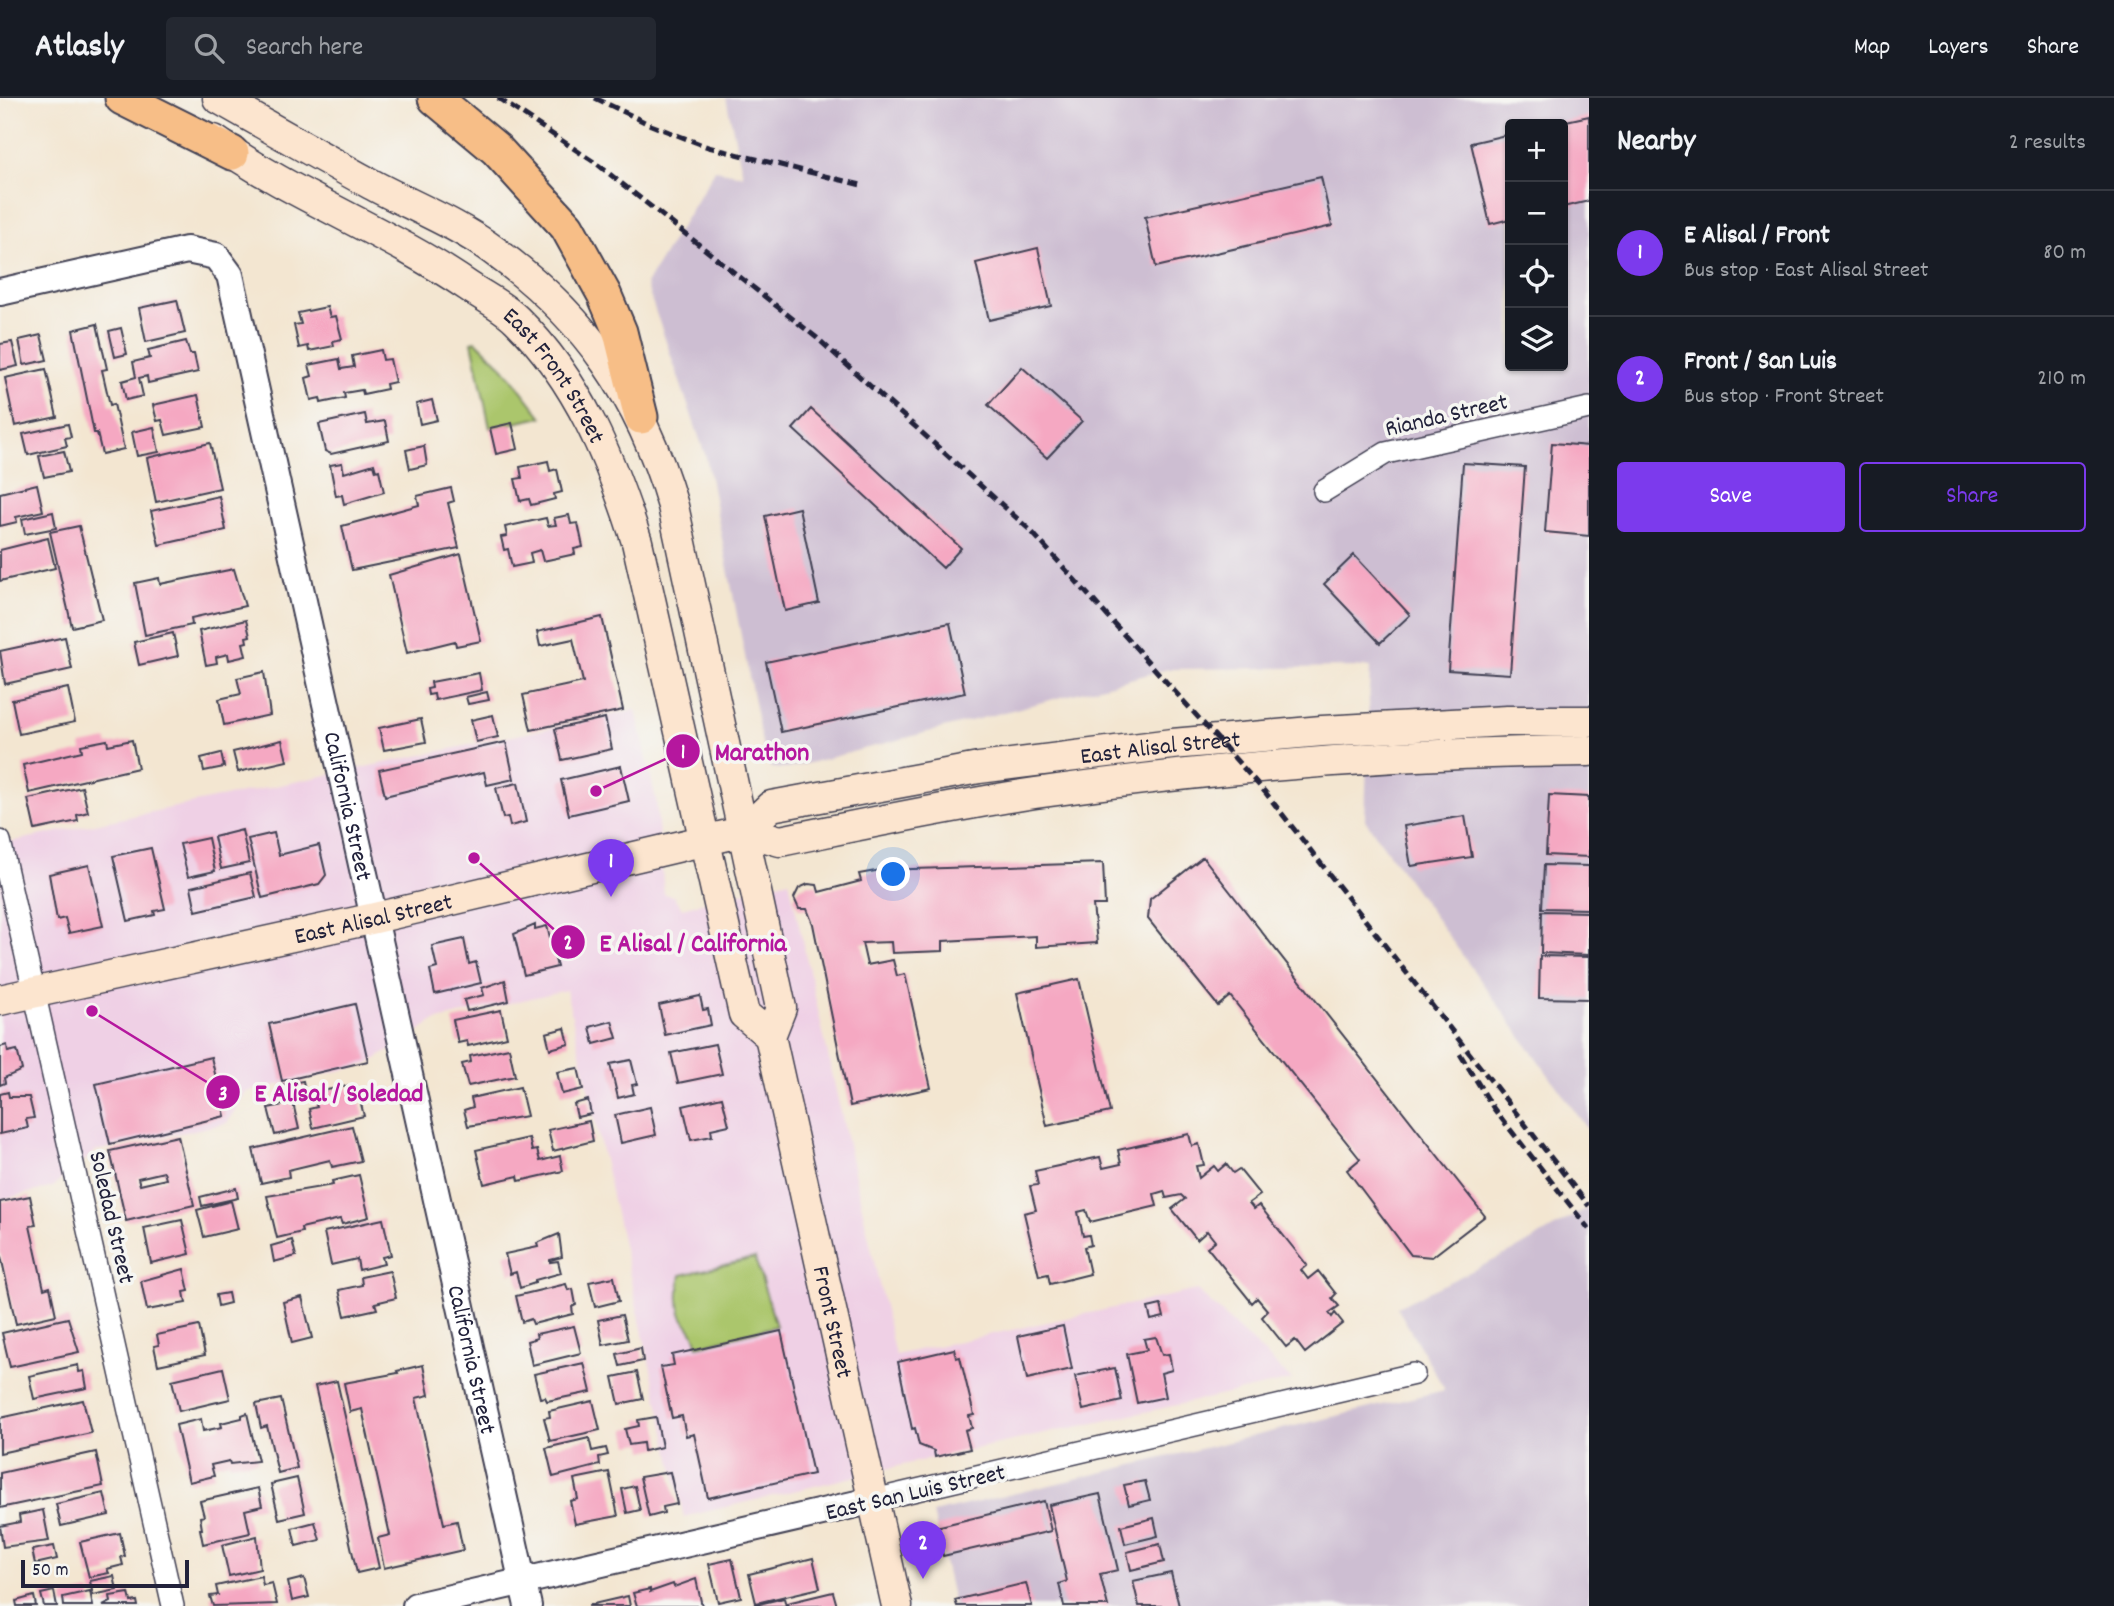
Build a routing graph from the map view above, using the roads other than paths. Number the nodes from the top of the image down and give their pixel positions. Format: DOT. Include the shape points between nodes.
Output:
graph roads {
  1 [pos="122,98"];
  2 [pos="155,98"];
  3 [pos="218,98"];
  4 [pos="435,98"];
  5 [pos="232,153"];
  6 [pos="0,292"];
  7 [pos="1589,408"];
  8 [pos="641,417"];
  9 [pos="1324,491"];
  10 [pos="1589,721"];
  11 [pos="1589,751"];
  12 [pos="745,831"];
  13 [pos="704,840"];
  14 [pos="0,841"];
  15 [pos="375,918"];
  16 [pos="36,992"];
  17 [pos="0,1000"];
  18 [pos="770,1036"];
  19 [pos="1414,1374"];
  20 [pos="874,1500"];
  21 [pos="525,1594"];
  22 [pos="173,1606"];
  23 [pos="416,1606"];
  24 [pos="897,1606"];
  1 -- 5 [label="main road"];
  2 -- 5 [label="main road, East Front Street"];
  3 -- 8 [label="main road, East Front Street" via="492,249 583,333 625,387"];
  4 -- 8 [label="main road" via="496,149 567,227 620,332"];
  5 -- 13 [label="main road, East Front Street" via="444,270 515,318 583,404 637,542"];
  6 -- 15 [label="street, California Street" via="187,250 216,256 230,275"];
  7 -- 9 [label="street, Rianda Street" via="1386,453"];
  8 -- 12 [label="main road, East Front Street" via="673,506"];
  10 -- 12 [label="main road, East Alisal Street" via="1322,731 1028,761 899,780 771,806"];
  11 -- 12 [label="main road, East Alisal Street" via="1244,769 1033,794 780,841"];
  12 -- 13 [label="main road, East Alisal Street"];
  12 -- 18 [label="main road, Front Street" via="781,1008"];
  13 -- 15 [label="main road, East Alisal Street"];
  13 -- 18 [label="main road" via="744,1014"];
  14 -- 16 [label="street, Soledad Street"];
  15 -- 16 [label="main road, East Alisal Street"];
  15 -- 21 [label="street, California Street"];
  16 -- 17 [label="main road, East Alisal Street"];
  16 -- 22 [label="street, Soledad Street"];
  18 -- 20 [label="main road, Front Street"];
  19 -- 20 [label="street, East San Luis Street"];
  20 -- 21 [label="street, East San Luis Street"];
  20 -- 24 [label="main road, Front Street"];
  21 -- 23 [label="street, East San Luis Street"];
}
